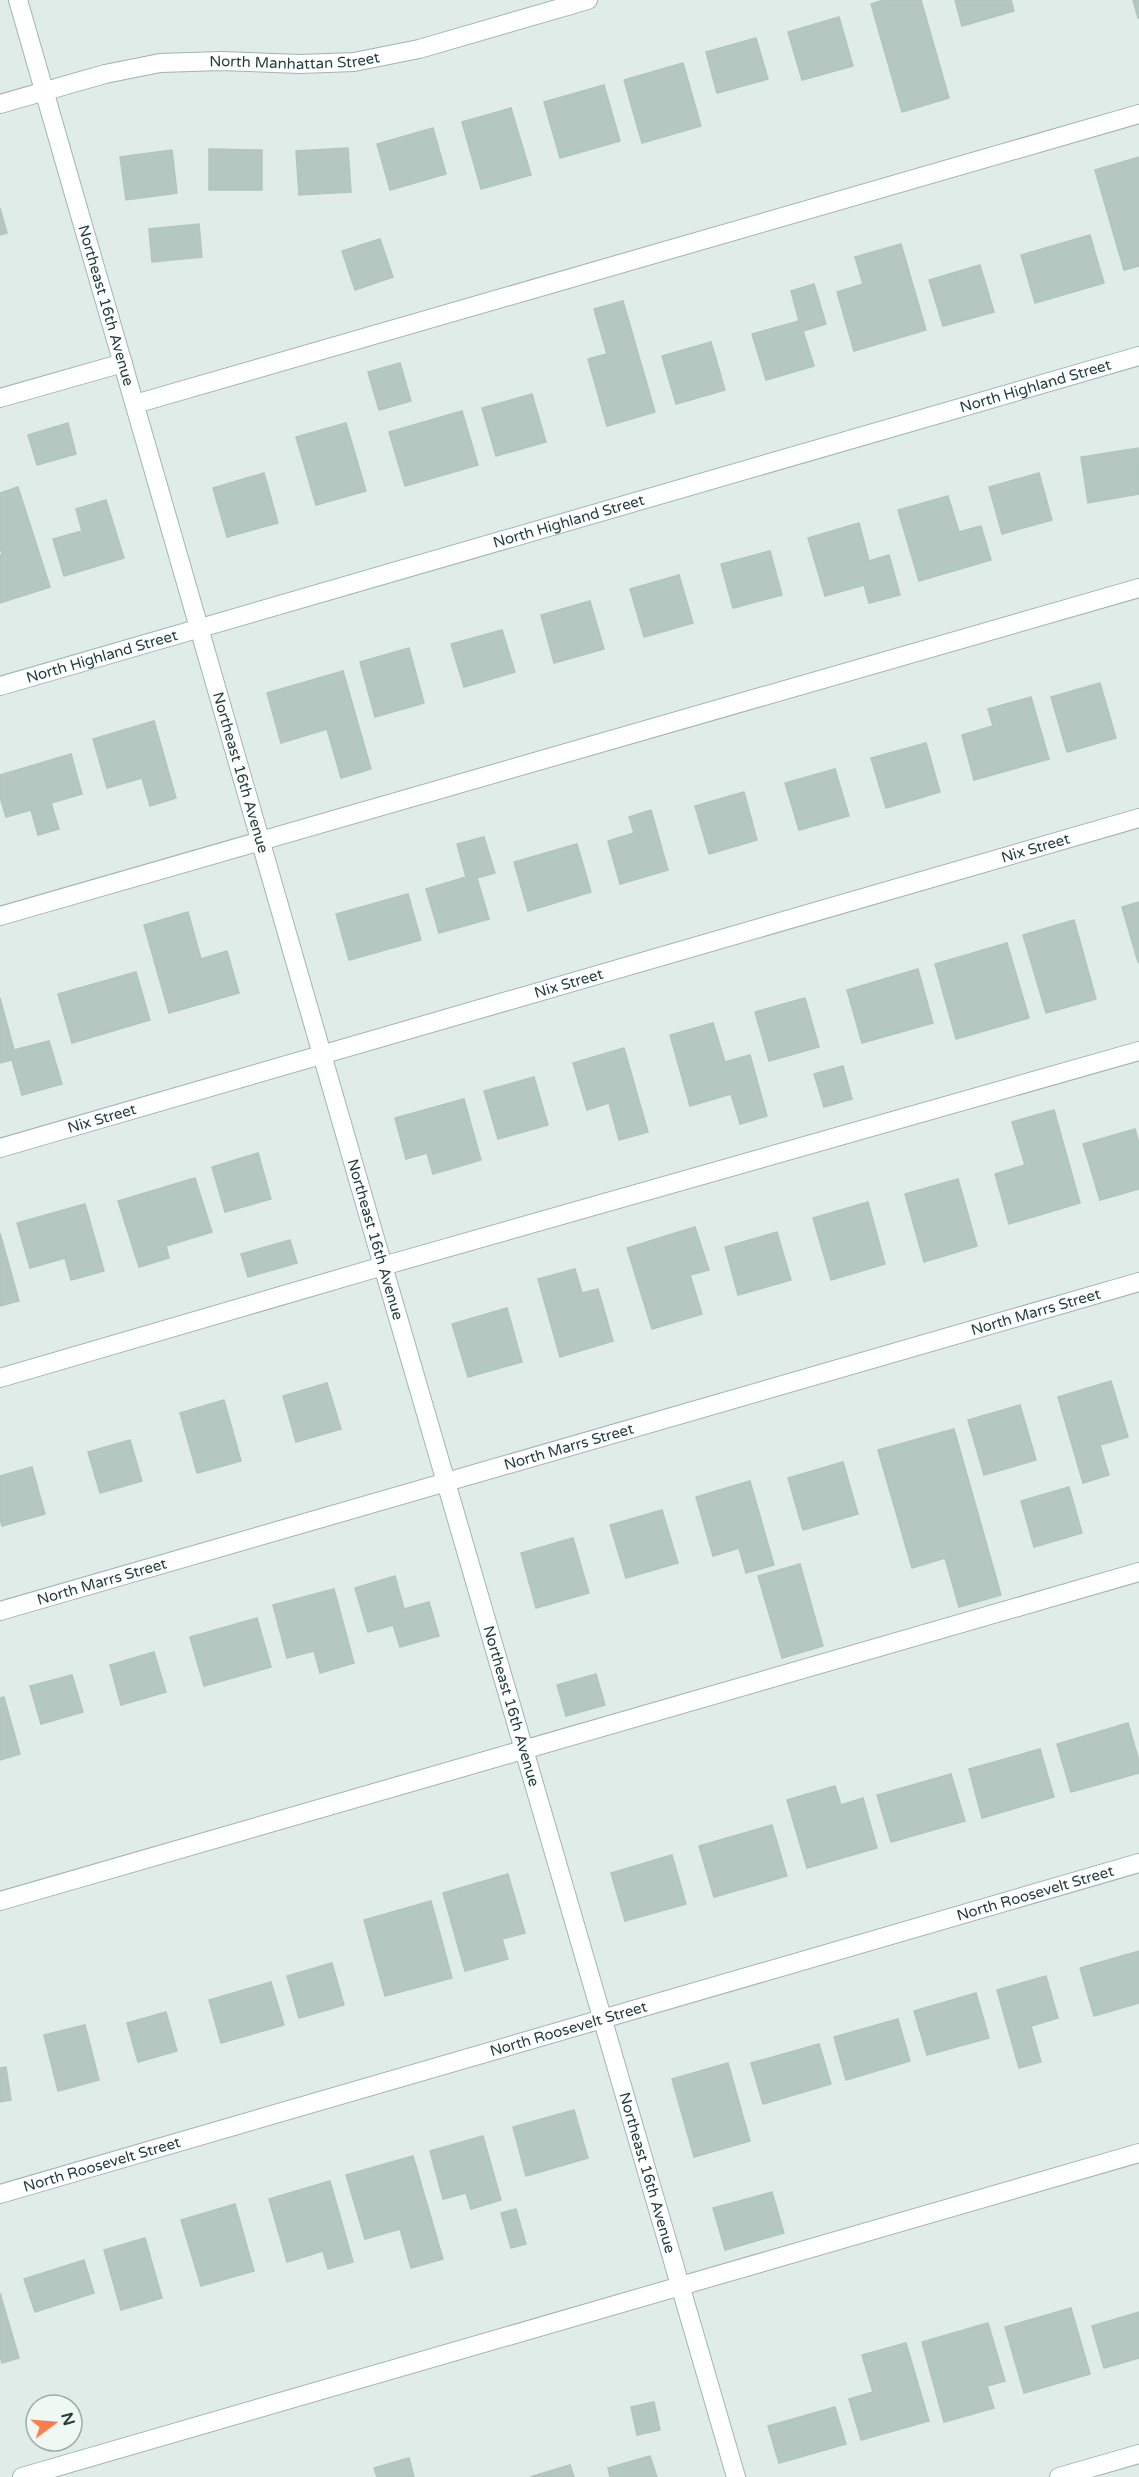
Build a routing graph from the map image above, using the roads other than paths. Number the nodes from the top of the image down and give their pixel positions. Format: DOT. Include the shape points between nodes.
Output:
graph roads {
  1 [pos="18,0"];
  2 [pos="588,0"];
  3 [pos="45,92"];
  4 [pos="0,105"];
  5 [pos="1139,114"];
  6 [pos="1139,356"];
  7 [pos="123,363"];
  8 [pos="0,398"];
  9 [pos="135,404"];
  10 [pos="1139,588"];
  11 [pos="198,629"];
  12 [pos="0,686"];
  13 [pos="1139,818"];
  14 [pos="261,841"];
  15 [pos="0,916"];
  16 [pos="1139,1050"];
  17 [pos="322,1055"];
  18 [pos="0,1148"];
  19 [pos="382,1266"];
  20 [pos="1139,1282"];
  21 [pos="0,1378"];
  22 [pos="446,1482"];
  23 [pos="1139,1572"];
  24 [pos="0,1611"];
  25 [pos="524,1749"];
  26 [pos="1139,1863"];
  27 [pos="0,1901"];
  28 [pos="601,2018"];
  29 [pos="1139,2153"];
  30 [pos="0,2194"];
  31 [pos="681,2286"];
  32 [pos="1139,2454"];
  33 [pos="22,2477"];
  34 [pos="736,2477"];
  35 [pos="1059,2477"];
  1 -- 3 [label="street, Northeast 16th Avenue"];
  2 -- 3 [label="street, North Manhattan Street" via="419,49 354,62 160,63"];
  3 -- 4 [label="street, North Manhattan Street"];
  3 -- 7 [label="street, Northeast 16th Avenue"];
  5 -- 9 [label="street"];
  6 -- 11 [label="street, North Highland Street"];
  7 -- 8 [label="street"];
  7 -- 9 [label="street, Northeast 16th Avenue"];
  9 -- 11 [label="street, Northeast 16th Avenue"];
  10 -- 14 [label="street"];
  11 -- 12 [label="street, North Highland Street"];
  11 -- 14 [label="street, Northeast 16th Avenue"];
  13 -- 17 [label="street, Nix Street"];
  14 -- 15 [label="street"];
  14 -- 17 [label="street, Northeast 16th Avenue"];
  16 -- 19 [label="street"];
  17 -- 18 [label="street, Nix Street"];
  17 -- 19 [label="street, Northeast 16th Avenue"];
  19 -- 21 [label="street"];
  19 -- 22 [label="street, Northeast 16th Avenue"];
  20 -- 22 [label="street, North Marrs Street"];
  22 -- 24 [label="street, North Marrs Street"];
  22 -- 25 [label="street, Northeast 16th Avenue"];
  23 -- 25 [label="street"];
  25 -- 27 [label="street"];
  25 -- 28 [label="street, Northeast 16th Avenue"];
  26 -- 28 [label="street, North Roosevelt Street"];
  28 -- 30 [label="street, North Roosevelt Street"];
  28 -- 31 [label="street, Northeast 16th Avenue"];
  29 -- 31 [label="street"];
  31 -- 33 [label="street"];
  31 -- 34 [label="street, Northeast 16th Avenue"];
  32 -- 35 [label="street"];
}
